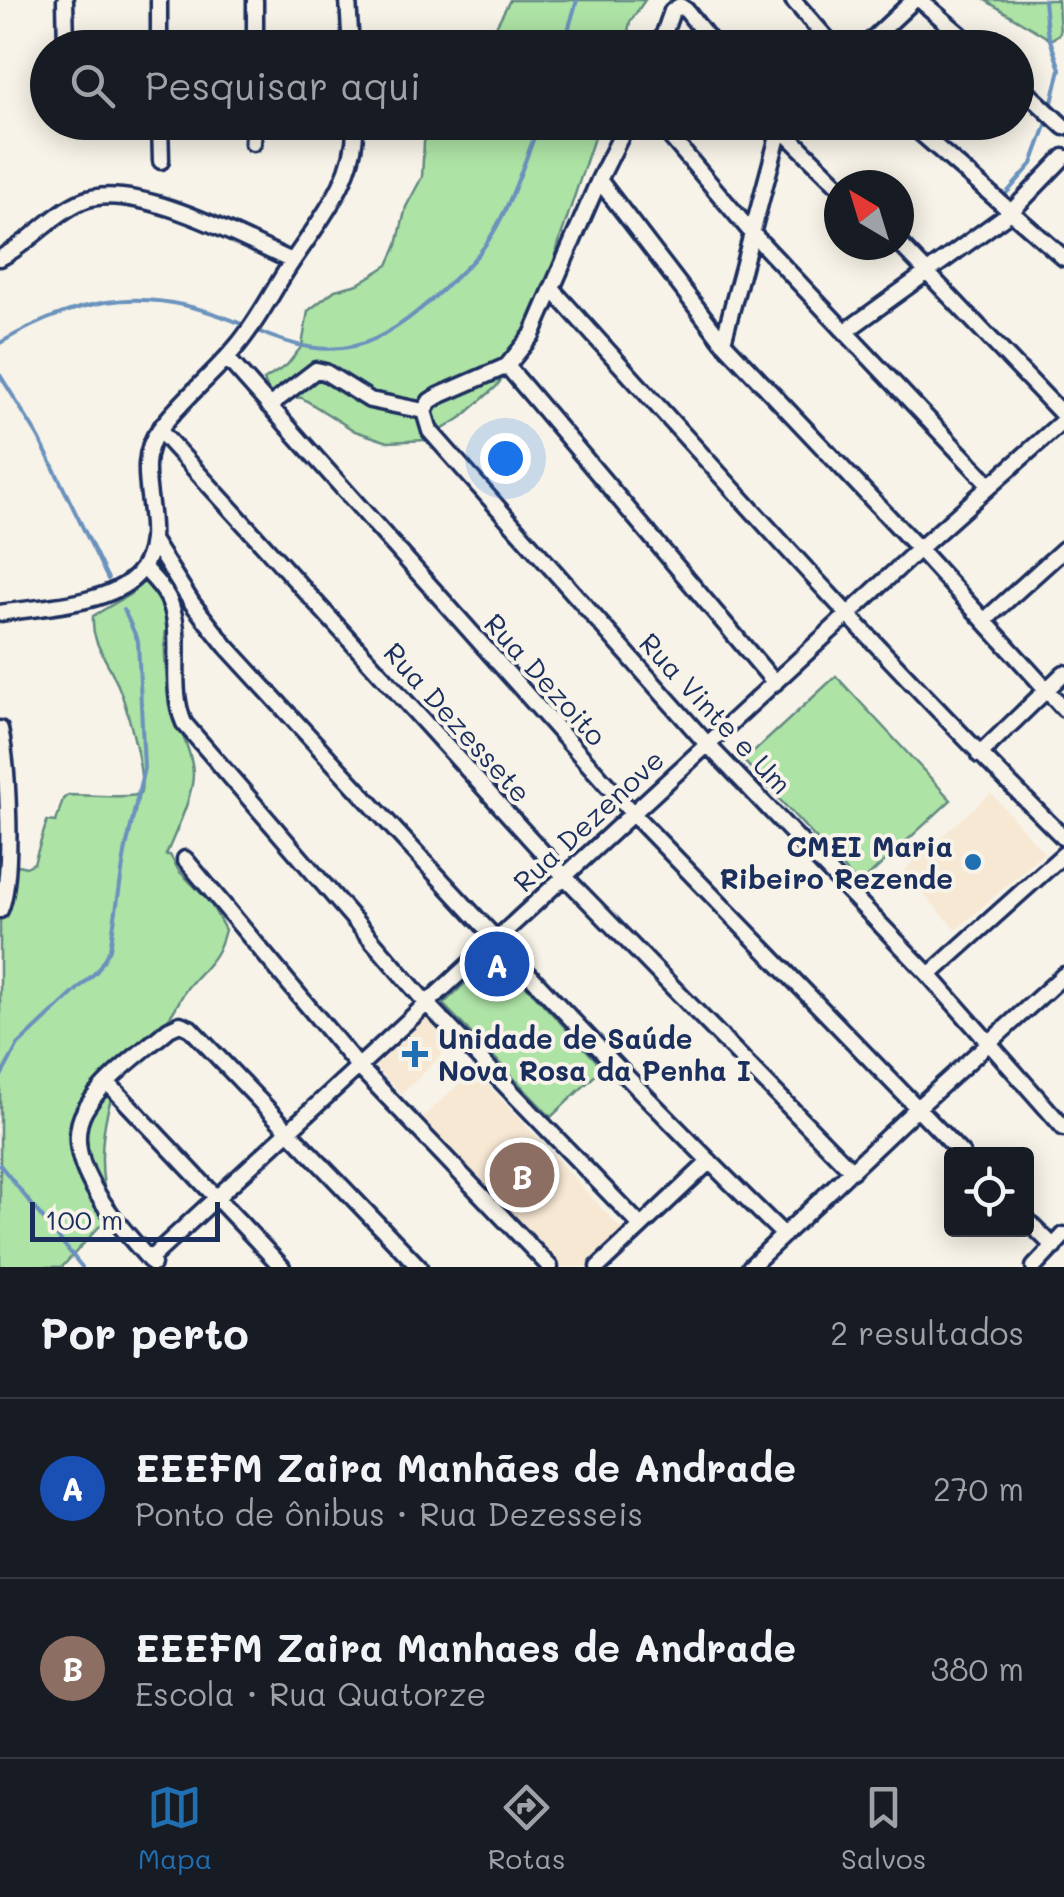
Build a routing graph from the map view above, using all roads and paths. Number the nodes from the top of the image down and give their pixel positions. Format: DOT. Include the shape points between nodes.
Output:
graph roads {
  1 [pos="66,0"];
  2 [pos="159,0"];
  3 [pos="256,0"];
  4 [pos="348,0"];
  5 [pos="793,0"];
  6 [pos="917,0"];
  7 [pos="66,30"];
  8 [pos="160,30"];
  9 [pos="255,30"];
  10 [pos="350,30"];
  11 [pos="665,30"];
  12 [pos="702,30"];
  13 [pos="819,30"];
  14 [pos="883,30"];
  15 [pos="954,30"];
  16 [pos="1034,99"];
  17 [pos="1064,127"];
  18 [pos="160,140"];
  19 [pos="354,140"];
  20 [pos="619,140"];
  21 [pos="673,140"];
  22 [pos="776,140"];
  23 [pos="795,140"];
  24 [pos="929,140"];
  25 [pos="1064,157"];
  26 [pos="160,162"];
  27 [pos="824,170"];
  28 [pos="599,180"];
  29 [pos="1012,211"];
  30 [pos="751,232"];
  31 [pos="914,257"];
  32 [pos="0,258"];
  33 [pos="1064,258"];
  34 [pos="292,261"];
  35 [pos="928,271"];
  36 [pos="552,289"];
  37 [pos="846,330"];
  38 [pos="723,342"];
  39 [pos="226,358"];
  40 [pos="506,366"];
  41 [pos="270,406"];
  42 [pos="424,411"];
  43 [pos="1064,418"];
  44 [pos="159,430"];
  45 [pos="990,484"];
  46 [pos="152,540"];
  47 [pos="920,549"];
  48 [pos="1064,549"];
  49 [pos="143,567"];
  50 [pos="0,613"];
  51 [pos="848,615"];
  52 [pos="984,620"];
  53 [pos="1064,674"];
  54 [pos="775,683"];
  55 [pos="1046,690"];
  56 [pos="1064,708"];
  57 [pos="0,729"];
  58 [pos="708,744"];
  59 [pos="979,754"];
  60 [pos="3,774"];
  61 [pos="633,814"];
  62 [pos="1064,838"];
  63 [pos="1064,854"];
  64 [pos="185,860"];
  65 [pos="565,877"];
  66 [pos="0,910"];
  67 [pos="497,940"];
  68 [pos="1064,974"];
  69 [pos="929,975"];
  70 [pos="427,1004"];
  71 [pos="987,1044"];
  72 [pos="358,1066"];
  73 [pos="108,1083"];
  74 [pos="1064,1102"];
  75 [pos="916,1109"];
  76 [pos="1051,1113"];
  77 [pos="1064,1128"];
  78 [pos="289,1131"];
  79 [pos="955,1147"];
  80 [pos="710,1162"];
  81 [pos="852,1171"];
  82 [pos="218,1199"];
  83 [pos="1034,1224"];
  84 [pos="641,1226"];
  85 [pos="784,1235"];
  86 [pos="1059,1241"];
  87 [pos="153,1264"];
  88 [pos="282,1267"];
  89 [pos="419,1267"];
  90 [pos="550,1267"];
  91 [pos="598,1267"];
  92 [pos="750,1267"];
  93 [pos="1034,1267"];
  1 -- 7 [label="street"];
  2 -- 8 [label="street"];
  3 -- 9 [label="street"];
  4 -- 10 [label="street"];
  5 -- 13 [label="street"];
  6 -- 14 [label="street"];
  6 -- 15 [label="street"];
  11 -- 12 [label="street" via="680,6"];
  16 -- 17 [label="street"];
  18 -- 26 [label="street"];
  19 -- 34 [label="street" via="329,206"];
  20 -- 28 [label="street"];
  21 -- 30 [label="street"];
  22 -- 30 [label="street"];
  23 -- 27 [label="street"];
  24 -- 29 [label="street"];
  25 -- 29 [label="street"];
  28 -- 36 [label="street"];
  28 -- 38 [label="street"];
  29 -- 33 [label="street"];
  29 -- 35 [label="street"];
  30 -- 37 [label="street"];
  30 -- 38 [label="street"];
  31 -- 35 [label="street"];
  32 -- 34 [label="street" via="80,202 118,198 188,214"];
  34 -- 39 [label="street"];
  35 -- 37 [label="street"];
  35 -- 43 [label="street"];
  36 -- 40 [label="street" via="532,335"];
  36 -- 51 [label="street"];
  37 -- 45 [label="street"];
  38 -- 47 [label="street"];
  39 -- 41 [label="street, Rua Dezoito"];
  39 -- 44 [label="street"];
  40 -- 42 [label="street" via="438,396"];
  40 -- 54 [label="street"];
  41 -- 42 [label="street" via="316,370 370,400"];
  41 -- 61 [label="street, Rua Dezoito"];
  42 -- 58 [label="street, Rua Vinte e Um" via="430,431"];
  43 -- 45 [label="street, Rua Dezenove"];
  44 -- 46 [label="street" via="146,465"];
  44 -- 65 [label="street, Rua Dezessete"];
  45 -- 47 [label="street, Rua Dezenove"];
  46 -- 49 [label="street"];
  46 -- 67 [label="street" via="208,624"];
  47 -- 51 [label="street, Rua Dezenove"];
  47 -- 52 [label="street"];
  48 -- 52 [label="street"];
  49 -- 50 [label="street" via="113,592"];
  49 -- 70 [label="street" via="174,614 176,694 184,723"];
  51 -- 54 [label="street, Rua Dezenove"];
  51 -- 59 [label="street"];
  52 -- 55 [label="street"];
  53 -- 55 [label="street"];
  54 -- 58 [label="street, Rua Dezenove"];
  55 -- 56 [label="street"];
  55 -- 59 [label="street"];
  57 -- 60 [label="street"];
  58 -- 61 [label="street, Rua Dezenove"];
  58 -- 69 [label="street, Rua Vinte e Um"];
  59 -- 62 [label="street"];
  60 -- 66 [label="street" via="8,862"];
  61 -- 65 [label="street, Rua Dezenove"];
  61 -- 75 [label="street, Rua Dezoito"];
  63 -- 69 [label="street"];
  64 -- 72 [label="street"];
  65 -- 67 [label="street, Rua Dezenove"];
  65 -- 81 [label="street, Rua Dezessete"];
  67 -- 70 [label="street, Rua Dezenove"];
  67 -- 80 [label="street"];
  68 -- 71 [label="street"];
  69 -- 71 [label="street, Rua Vinte e Um"];
  70 -- 72 [label="street, Rua Dezenove"];
  70 -- 84 [label="street"];
  71 -- 75 [label="street"];
  71 -- 76 [label="street, Rua Vinte e Um"];
  72 -- 78 [label="street, Rua Dezenove"];
  72 -- 90 [label="street"];
  73 -- 78 [label="street" via="180,1024"];
  73 -- 82 [label="street"];
  73 -- 87 [label="street" via="83,1113 79,1148 97,1194"];
  74 -- 76 [label="street"];
  75 -- 79 [label="street, Rua Dezoito"];
  75 -- 81 [label="street"];
  76 -- 77 [label="street, Rua Vinte e Um"];
  78 -- 82 [label="street, Rua Dezenove"];
  78 -- 89 [label="street"];
  80 -- 84 [label="street"];
  80 -- 85 [label="street"];
  81 -- 85 [label="street"];
  82 -- 87 [label="street, Rua Dezenove"];
  82 -- 88 [label="street"];
  83 -- 86 [label="street"];
  84 -- 91 [label="street"];
  85 -- 92 [label="street"];
  86 -- 93 [label="street"];
}
